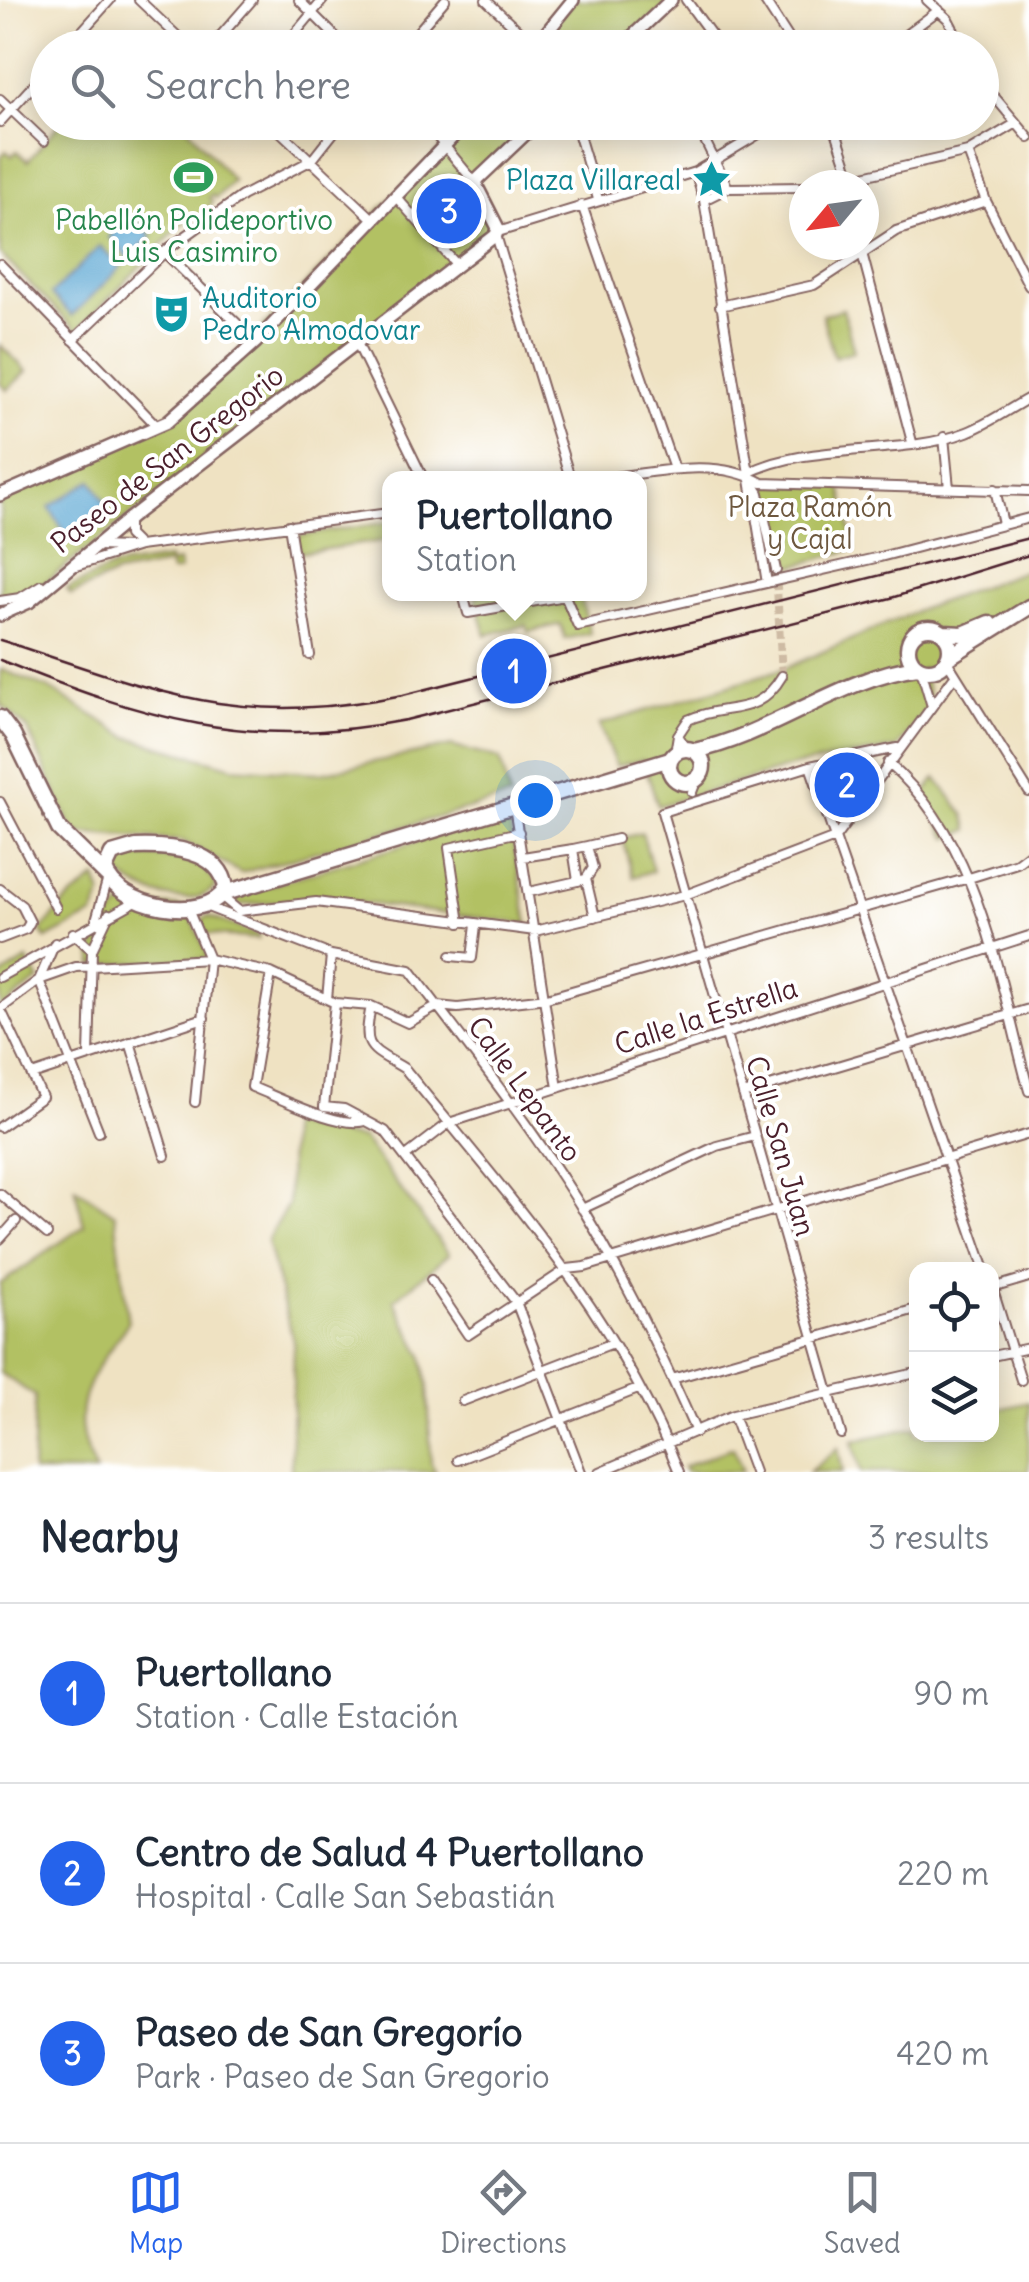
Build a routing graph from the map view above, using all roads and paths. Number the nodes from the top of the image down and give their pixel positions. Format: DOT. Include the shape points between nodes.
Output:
graph roads {
  1 [pos="110,0"];
  2 [pos="139,0"];
  3 [pos="252,0"];
  4 [pos="299,0"];
  5 [pos="323,0"];
  6 [pos="444,0"];
  7 [pos="486,0"];
  8 [pos="573,0"];
  9 [pos="672,0"];
  10 [pos="686,0"];
  11 [pos="764,0"];
  12 [pos="927,0"];
  13 [pos="938,5"];
  14 [pos="312,13"];
  15 [pos="83,30"];
  16 [pos="171,30"];
  17 [pos="226,30"];
  18 [pos="298,30"];
  19 [pos="329,30"];
  20 [pos="419,30"];
  21 [pos="517,30"];
  22 [pos="548,30"];
  23 [pos="638,30"];
  24 [pos="708,30"];
  25 [pos="783,30"];
  26 [pos="909,30"];
  27 [pos="953,30"];
  28 [pos="30,89"];
  29 [pos="0,98"];
  30 [pos="999,104"];
  31 [pos="11,110"];
  32 [pos="0,122"];
  33 [pos="1015,124"];
  34 [pos="30,127"];
  35 [pos="999,134"];
  36 [pos="1029,138"];
  37 [pos="290,140"];
  38 [pos="328,140"];
  39 [pos="438,140"];
  40 [pos="453,140"];
  41 [pos="518,140"];
  42 [pos="580,140"];
  43 [pos="705,140"];
  44 [pos="751,140"];
  45 [pos="839,140"];
  46 [pos="988,140"];
  47 [pos="445,150"];
  48 [pos="968,152"];
  49 [pos="312,160"];
  50 [pos="716,163"];
  51 [pos="849,170"];
  52 [pos="695,172"];
  53 [pos="879,173"];
  54 [pos="476,178"];
  55 [pos="789,187"];
  56 [pos="728,188"];
  57 [pos="396,197"];
  58 [pos="598,199"];
  59 [pos="704,200"];
  60 [pos="986,200"];
  61 [pos="582,205"];
  62 [pos="374,220"];
  63 [pos="497,234"];
  64 [pos="879,242"];
  65 [pos="164,252"];
  66 [pos="850,260"];
  67 [pos="864,260"];
  68 [pos="0,264"];
  69 [pos="457,264"];
  70 [pos="1029,286"];
  71 [pos="720,306"];
  72 [pos="73,340"];
  73 [pos="256,342"];
  74 [pos="357,342"];
  75 [pos="1029,398"];
  76 [pos="160,428"];
  77 [pos="944,437"];
  78 [pos="912,442"];
  79 [pos="674,469"];
  80 [pos="420,471"];
  81 [pos="568,471"];
  82 [pos="647,473"];
  83 [pos="746,474"];
  84 [pos="949,488"];
  85 [pos="995,490"];
  86 [pos="1029,491"];
  87 [pos="0,495"];
  88 [pos="382,514"];
  89 [pos="130,518"];
  90 [pos="1029,518"];
  91 [pos="1004,524"];
  92 [pos="290,526"];
  93 [pos="95,546"];
  94 [pos="136,547"];
  95 [pos="66,569"];
  96 [pos="776,570"];
  97 [pos="767,583"];
  98 [pos="0,601"];
  99 [pos="464,601"];
  100 [pos="536,601"];
  101 [pos="567,601"];
  102 [pos="1028,608"];
  103 [pos="0,615"];
  104 [pos="944,633"];
  105 [pos="909,643"];
  106 [pos="310,655"];
  107 [pos="948,659"];
  108 [pos="919,668"];
  109 [pos="882,673"];
  110 [pos="782,676"];
  111 [pos="953,678"];
  112 [pos="931,703"];
  113 [pos="0,718"];
  114 [pos="6,738"];
  115 [pos="714,747"];
  116 [pos="897,748"];
  117 [pos="676,755"];
  118 [pos="888,764"];
  119 [pos="810,766"];
  120 [pos="694,780"];
  121 [pos="1029,792"];
  122 [pos="0,802"];
  123 [pos="696,802"];
  124 [pos="514,806"];
  125 [pos="519,832"];
  126 [pos="617,838"];
  127 [pos="835,838"];
  128 [pos="588,846"];
  129 [pos="80,847"];
  130 [pos="573,849"];
  131 [pos="122,850"];
  132 [pos="1029,854"];
  133 [pos="523,858"];
  134 [pos="219,868"];
  135 [pos="108,877"];
  136 [pos="970,878"];
  137 [pos="582,880"];
  138 [pos="257,882"];
  139 [pos="0,889"];
  140 [pos="529,892"];
  141 [pos="222,895"];
  142 [pos="685,895"];
  143 [pos="143,900"];
  144 [pos="204,906"];
  145 [pos="187,907"];
  146 [pos="56,908"];
  147 [pos="858,910"];
  148 [pos="110,914"];
  149 [pos="595,917"];
  150 [pos="96,920"];
  151 [pos="460,923"];
  152 [pos="476,925"];
  153 [pos="536,932"];
  154 [pos="73,933"];
  155 [pos="1029,936"];
  156 [pos="0,939"];
  157 [pos="56,942"];
  158 [pos="989,949"];
  159 [pos="92,950"];
  160 [pos="331,954"];
  161 [pos="702,954"];
  162 [pos="450,956"];
  163 [pos="209,959"];
  164 [pos="93,965"];
  165 [pos="271,973"];
  166 [pos="0,977"];
  167 [pos="39,980"];
  168 [pos="883,983"];
  169 [pos="547,998"];
  170 [pos="331,1001"];
  171 [pos="371,1006"];
  172 [pos="438,1006"];
  173 [pos="0,1008"];
  174 [pos="1029,1009"];
  175 [pos="1008,1016"];
  176 [pos="204,1018"];
  177 [pos="725,1032"];
  178 [pos="130,1042"];
  179 [pos="905,1046"];
  180 [pos="88,1056"];
  181 [pos="72,1061"];
  182 [pos="32,1075"];
  183 [pos="558,1088"];
  184 [pos="1029,1091"];
  185 [pos="743,1094"];
  186 [pos="195,1102"];
  187 [pos="512,1104"];
  188 [pos="366,1121"];
  189 [pos="1,1123"];
  190 [pos="449,1123"];
  191 [pos="99,1132"];
  192 [pos="1029,1134"];
  193 [pos="755,1136"];
  194 [pos="165,1156"];
  195 [pos="406,1156"];
  196 [pos="944,1158"];
  197 [pos="0,1194"];
  198 [pos="775,1207"];
  199 [pos="582,1208"];
  200 [pos="16,1222"];
  201 [pos="48,1234"];
  202 [pos="0,1239"];
  203 [pos="611,1257"];
  204 [pos="982,1262"];
  205 [pos="567,1269"];
  206 [pos="1029,1277"];
  207 [pos="431,1280"];
  208 [pos="999,1286"];
  209 [pos="516,1302"];
  210 [pos="999,1310"];
  211 [pos="909,1311"];
  212 [pos="813,1337"];
  213 [pos="613,1343"];
  214 [pos="1029,1348"];
  215 [pos="1012,1351"];
  216 [pos="999,1354"];
  217 [pos="542,1369"];
  218 [pos="909,1375"];
  219 [pos="672,1379"];
  220 [pos="1021,1380"];
  221 [pos="638,1389"];
  222 [pos="829,1393"];
  223 [pos="463,1400"];
  224 [pos="733,1416"];
  225 [pos="560,1419"];
  226 [pos="696,1432"];
  227 [pos="841,1434"];
  228 [pos="669,1446"];
  229 [pos="458,1460"];
  230 [pos="581,1472"];
  231 [pos="600,1472"];
  232 [pos="680,1472"];
  233 [pos="754,1472"];
  1 -- 15 [label="street"];
  2 -- 16 [label="street"];
  3 -- 17 [label="street"];
  4 -- 14 [label="street"];
  5 -- 14 [label="street"];
  6 -- 20 [label="street"];
  7 -- 21 [label="street"];
  8 -- 22 [label="main road"];
  9 -- 23 [label="main road"];
  10 -- 24 [label="street"];
  11 -- 25 [label="street"];
  12 -- 13 [label="street"];
  13 -- 26 [label="street"];
  13 -- 27 [label="street"];
  14 -- 18 [label="street"];
  14 -- 19 [label="street"];
  28 -- 31 [label="street"];
  29 -- 31 [label="street"];
  30 -- 33 [label="street"];
  31 -- 32 [label="street"];
  31 -- 34 [label="street"];
  33 -- 35 [label="street"];
  33 -- 36 [label="street"];
  37 -- 49 [label="street"];
  38 -- 49 [label="street"];
  39 -- 47 [label="street"];
  40 -- 47 [label="main road, Paseo de San Gregorio"];
  41 -- 54 [label="main road"];
  42 -- 58 [label="street"];
  43 -- 50 [label="street"];
  44 -- 50 [label="street"];
  45 -- 51 [label="street"];
  46 -- 48 [label="street"];
  47 -- 54 [label="street"];
  47 -- 57 [label="main road, Paseo de San Gregorio"];
  48 -- 53 [label="street"];
  48 -- 60 [label="street"];
  49 -- 62 [label="street"];
  49 -- 65 [label="street" via="242,196"];
  50 -- 52 [label="street"];
  50 -- 56 [label="street"];
  52 -- 58 [label="street"];
  52 -- 59 [label="street"];
  54 -- 63 [label="main road"];
  55 -- 56 [label="street"];
  56 -- 59 [label="street"];
  57 -- 62 [label="main road, Paseo de San Gregorio"];
  57 -- 69 [label="street"];
  58 -- 61 [label="street"];
  59 -- 71 [label="street"];
  60 -- 64 [label="street"];
  60 -- 70 [label="street"];
  61 -- 63 [label="street"];
  61 -- 79 [label="street"];
  62 -- 73 [label="main road, Paseo de San Gregorio"];
  63 -- 69 [label="main road, Paseo de San Gregorio"];
  63 -- 81 [label="street"];
  65 -- 72 [label="street"];
  65 -- 73 [label="street"];
  66 -- 71 [label="street" via="814,285"];
  67 -- 78 [label="street"];
  68 -- 72 [label="street"];
  69 -- 74 [label="main road, Paseo de San Gregorio"];
  71 -- 83 [label="street"];
  72 -- 76 [label="street"];
  73 -- 76 [label="main road, Paseo de San Gregorio"];
  74 -- 80 [label="street"];
  74 -- 89 [label="main road, Paseo de San Gregorio"];
  75 -- 77 [label="street" via="967,432"];
  76 -- 87 [label="main road, Paseo de San Gregorio"];
  77 -- 78 [label="street"];
  77 -- 84 [label="street"];
  78 -- 83 [label="street" via="775,460"];
  79 -- 82 [label="street"];
  79 -- 83 [label="street"];
  83 -- 84 [label="street" via="762,483"];
  83 -- 96 [label="street" via="759,493"];
  83 -- 97 [label="street"];
  84 -- 85 [label="street"];
  85 -- 86 [label="street"];
  85 -- 91 [label="street"];
  88 -- 92 [label="street"];
  89 -- 93 [label="main road, Paseo de San Gregorio"];
  89 -- 94 [label="street" via="128,534"];
  90 -- 91 [label="street"];
  91 -- 97 [label="street"];
  92 -- 94 [label="street"];
  92 -- 106 [label="street"];
  93 -- 94 [label="street"];
  93 -- 95 [label="main road, Paseo de San Gregorio"];
  93 -- 98 [label="street" via="34,591"];
  94 -- 95 [label="street"];
  95 -- 103 [label="main road, Paseo de San Gregorio" via="22,606"];
  97 -- 101 [label="street" via="578,626"];
  99 -- 100 [label="street" via="468,613"];
  102 -- 104 [label="highway" via="963,634"];
  102 -- 107 [label="highway"];
  104 -- 105 [label="highway" via="921,630"];
  104 -- 107 [label="highway"];
  105 -- 108 [label="highway"];
  105 -- 109 [label="highway"];
  107 -- 108 [label="highway" via="935,670"];
  107 -- 111 [label="street"];
  108 -- 109 [label="highway"];
  108 -- 112 [label="street"];
  109 -- 115 [label="highway"];
  110 -- 117 [label="street" via="756,705 688,720"];
  111 -- 112 [label="street"];
  111 -- 121 [label="street"];
  112 -- 116 [label="street"];
  113 -- 114 [label="highway"];
  114 -- 129 [label="highway" via="60,829"];
  115 -- 117 [label="highway"];
  115 -- 120 [label="highway"];
  116 -- 118 [label="street"];
  116 -- 119 [label="street"];
  117 -- 120 [label="highway"];
  117 -- 120 [label="highway"];
  117 -- 124 [label="highway"];
  118 -- 127 [label="street"];
  118 -- 136 [label="street" via="919,790"];
  119 -- 123 [label="street"];
  119 -- 127 [label="street"];
  120 -- 123 [label="street"];
  122 -- 146 [label="street"];
  123 -- 142 [label="street, Calle San Juan" via="662,812"];
  124 -- 125 [label="street"];
  124 -- 138 [label="highway"];
  125 -- 133 [label="street"];
  125 -- 151 [label="street" via="449,848"];
  126 -- 128 [label="street"];
  127 -- 142 [label="street"];
  127 -- 147 [label="street"];
  128 -- 130 [label="street"];
  128 -- 137 [label="street" via="593,868"];
  129 -- 131 [label="highway"];
  129 -- 135 [label="highway"];
  130 -- 133 [label="street"];
  130 -- 137 [label="street"];
  131 -- 134 [label="highway" via="184,851"];
  131 -- 135 [label="highway" via="107,860"];
  132 -- 136 [label="street"];
  133 -- 140 [label="street"];
  134 -- 138 [label="highway"];
  134 -- 141 [label="highway"];
  135 -- 143 [label="highway"];
  135 -- 150 [label="street"];
  136 -- 147 [label="street"];
  136 -- 158 [label="street"];
  137 -- 140 [label="street"];
  137 -- 149 [label="street"];
  138 -- 141 [label="highway"];
  139 -- 156 [label="street" via="30,922"];
  140 -- 153 [label="street"];
  141 -- 144 [label="highway"];
  141 -- 151 [label="street" via="239,911 316,902"];
  142 -- 149 [label="street"];
  142 -- 161 [label="street, Calle San Juan"];
  143 -- 145 [label="highway"];
  143 -- 148 [label="street"];
  144 -- 145 [label="highway"];
  144 -- 160 [label="street, Calle Lepanto"];
  145 -- 163 [label="street"];
  147 -- 161 [label="street"];
  147 -- 168 [label="street"];
  148 -- 150 [label="street"];
  148 -- 159 [label="street"];
  149 -- 153 [label="street"];
  150 -- 154 [label="street"];
  151 -- 152 [label="street"];
  152 -- 153 [label="street"];
  152 -- 162 [label="street" via="475,958"];
  153 -- 169 [label="street"];
  154 -- 157 [label="street"];
  154 -- 159 [label="street"];
  155 -- 158 [label="street, Calle la Estrella"];
  157 -- 166 [label="street"];
  157 -- 167 [label="street"];
  158 -- 168 [label="street, Calle la Estrella"];
  158 -- 175 [label="street"];
  159 -- 164 [label="street"];
  160 -- 170 [label="street"];
  160 -- 172 [label="street, Calle Lepanto" via="410,970"];
  161 -- 169 [label="street"];
  161 -- 177 [label="street, Calle San Juan"];
  163 -- 164 [label="street"];
  163 -- 165 [label="street"];
  163 -- 176 [label="street"];
  164 -- 167 [label="street"];
  164 -- 180 [label="street"];
  165 -- 170 [label="street"];
  165 -- 188 [label="street" via="252,1087 323,1114"];
  167 -- 173 [label="street"];
  167 -- 181 [label="street"];
  168 -- 177 [label="street, Calle la Estrella"];
  168 -- 179 [label="street"];
  169 -- 172 [label="street"];
  169 -- 183 [label="street"];
  170 -- 171 [label="street"];
  170 -- 188 [label="street" via="324,1106"];
  171 -- 172 [label="street" via="402,1023"];
  171 -- 190 [label="street" via="369,1047 405,1069"];
  172 -- 187 [label="street, Calle Lepanto"];
  173 -- 182 [label="street"];
  174 -- 175 [label="street"];
  175 -- 179 [label="street"];
  175 -- 184 [label="street"];
  176 -- 178 [label="street"];
  176 -- 186 [label="street"];
  177 -- 183 [label="street, Calle la Estrella"];
  177 -- 185 [label="street, Calle San Juan"];
  178 -- 180 [label="street"];
  178 -- 194 [label="street"];
  179 -- 185 [label="street"];
  179 -- 196 [label="street"];
  180 -- 181 [label="street"];
  181 -- 182 [label="street"];
  181 -- 191 [label="street"];
  182 -- 189 [label="street" via="42,1097"];
  183 -- 187 [label="street, Calle la Estrella"];
  185 -- 193 [label="street, Calle San Juan"];
  187 -- 190 [label="street, Calle la Estrella"];
  187 -- 199 [label="street, Calle Lepanto"];
  188 -- 195 [label="street" via="384,1130"];
  190 -- 195 [label="street, Calle la Estrella"];
  190 -- 205 [label="street"];
  192 -- 196 [label="street"];
  193 -- 198 [label="street, Calle San Juan"];
  193 -- 199 [label="street" via="717,1146"];
  195 -- 209 [label="street"];
  196 -- 198 [label="street"];
  196 -- 204 [label="street"];
  197 -- 201 [label="street"];
  198 -- 203 [label="street"];
  198 -- 212 [label="street, Calle San Juan"];
  199 -- 203 [label="street, Calle Lepanto"];
  200 -- 202 [label="street"];
  203 -- 205 [label="street"];
  203 -- 219 [label="street, Calle Lepanto"];
  205 -- 209 [label="street"];
  205 -- 213 [label="street"];
  206 -- 208 [label="street"];
  207 -- 209 [label="street" via="468,1335"];
  209 -- 217 [label="street"];
  210 -- 215 [label="street"];
  211 -- 212 [label="street"];
  212 -- 219 [label="street"];
  212 -- 222 [label="street, Calle San Juan"];
  213 -- 217 [label="street"];
  213 -- 221 [label="street"];
  214 -- 215 [label="street"];
  215 -- 216 [label="street"];
  215 -- 220 [label="street"];
  217 -- 223 [label="street"];
  217 -- 225 [label="street"];
  218 -- 222 [label="street"];
  219 -- 226 [label="street, Calle Lepanto"];
  221 -- 225 [label="street"];
  221 -- 228 [label="street"];
  222 -- 224 [label="street"];
  222 -- 227 [label="street, Calle San Juan"];
  224 -- 226 [label="street"];
  224 -- 233 [label="street"];
  225 -- 229 [label="street"];
  225 -- 230 [label="street"];
  226 -- 228 [label="street"];
  228 -- 231 [label="street"];
  228 -- 232 [label="street"];
}
